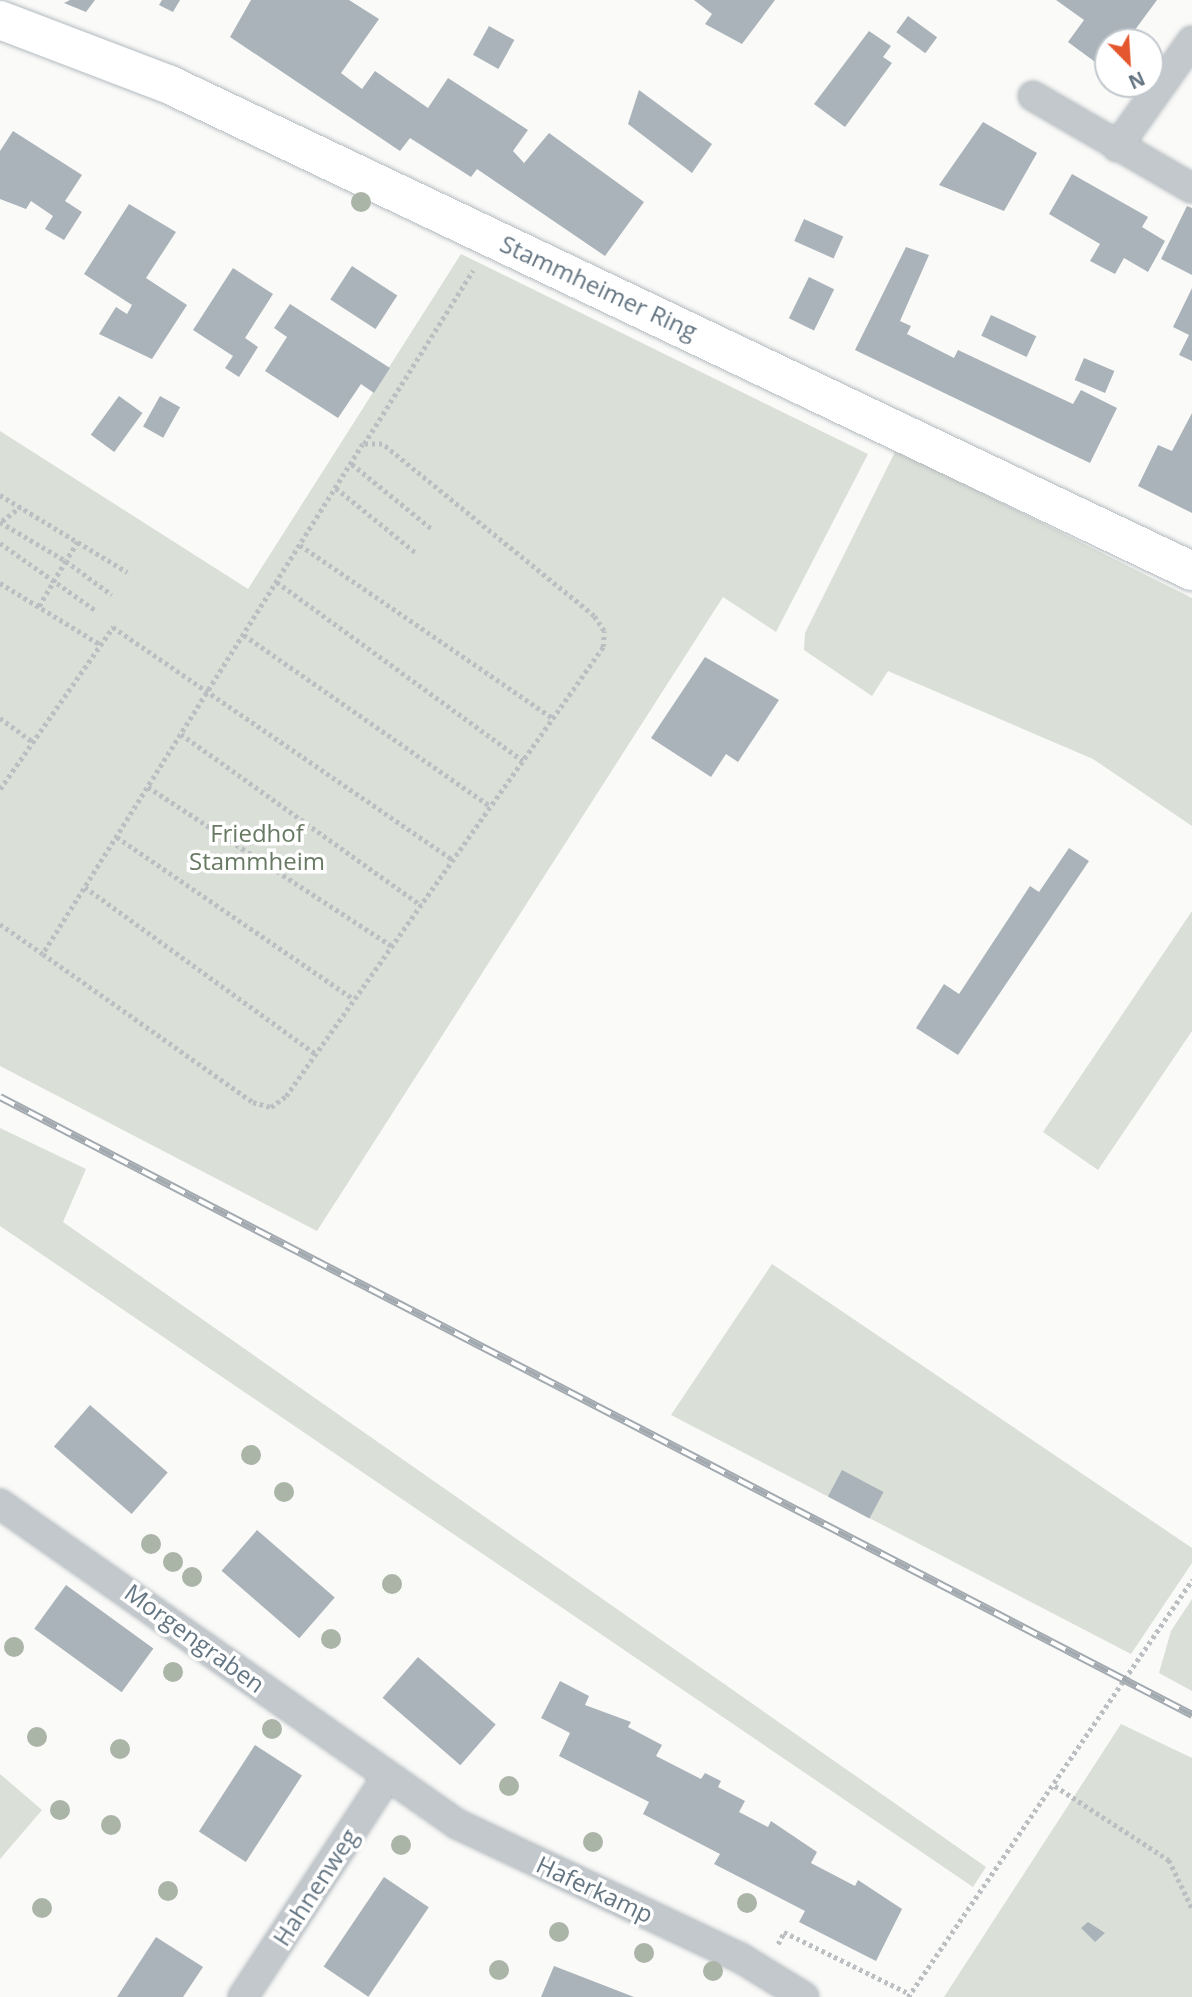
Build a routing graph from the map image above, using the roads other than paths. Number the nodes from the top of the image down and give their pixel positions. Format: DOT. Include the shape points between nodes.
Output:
graph roads {
  1 [pos="0,20"];
  2 [pos="1192,41"];
  3 [pos="1033,96"];
  4 [pos="1117,148"];
  5 [pos="1192,188"];
  6 [pos="1192,571"];
  7 [pos="0,1504"];
  8 [pos="387,1777"];
  9 [pos="243,1997"];
  10 [pos="804,1997"];
  1 -- 6 [label="street, Stammheimer Ring" via="168,84"];
  2 -- 4 [label="street"];
  3 -- 4 [label="street"];
  4 -- 5 [label="street"];
  7 -- 8 [label="street, Morgengraben"];
  8 -- 9 [label="street, Hahnenweg"];
  8 -- 10 [label="street, Haferkamp" via="457,1824 764,1970"];
}
